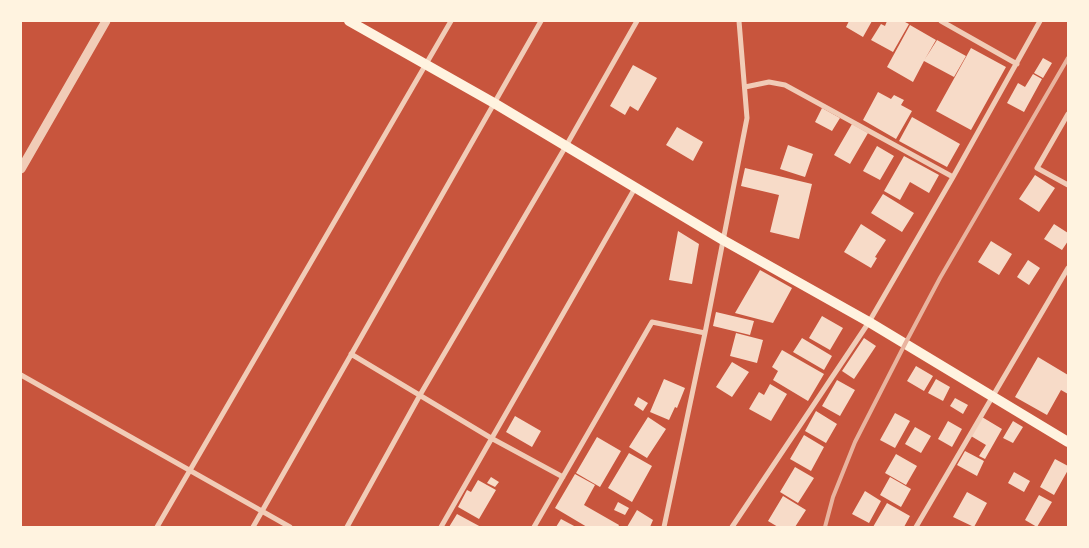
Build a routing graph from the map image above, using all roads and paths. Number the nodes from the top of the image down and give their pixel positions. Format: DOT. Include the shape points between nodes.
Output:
graph roads {
  1 [pos="106,21"];
  2 [pos="349,21"];
  3 [pos="451,21"];
  4 [pos="541,21"];
  5 [pos="637,21"];
  6 [pos="739,21"];
  7 [pos="941,21"];
  8 [pos="1040,21"];
  9 [pos="1017,64"];
  10 [pos="425,65"];
  11 [pos="745,87"];
  12 [pos="494,104"];
  13 [pos="1068,114"];
  14 [pos="566,146"];
  15 [pos="21,169"];
  16 [pos="953,177"];
  17 [pos="1068,185"];
  18 [pos="635,187"];
  19 [pos="723,240"];
  20 [pos="1068,268"];
  21 [pos="869,322"];
  22 [pos="705,334"];
  23 [pos="351,354"];
  24 [pos="21,375"];
  25 [pos="420,396"];
  26 [pos="992,397"];
  27 [pos="491,438"];
  28 [pos="1068,442"];
  29 [pos="189,470"];
  30 [pos="563,477"];
  31 [pos="262,510"];
  32 [pos="156,527"];
  33 [pos="253,527"];
  34 [pos="290,527"];
  35 [pos="347,527"];
  36 [pos="441,527"];
  37 [pos="534,527"];
  38 [pos="664,527"];
  39 [pos="732,527"];
  40 [pos="916,527"];
  1 -- 15 [label="street"];
  2 -- 10 [label="main road"];
  3 -- 10 [label="street"];
  4 -- 12 [label="street"];
  5 -- 14 [label="street"];
  6 -- 11 [label="street"];
  7 -- 9 [label="street"];
  8 -- 9 [label="street"];
  9 -- 16 [label="street"];
  10 -- 12 [label="main road"];
  10 -- 29 [label="street"];
  11 -- 16 [label="street" via="769,82 785,85"];
  11 -- 19 [label="street" via="747,118"];
  12 -- 14 [label="main road"];
  12 -- 23 [label="street"];
  13 -- 17 [label="street" via="1037,168"];
  14 -- 18 [label="main road"];
  14 -- 25 [label="street"];
  16 -- 21 [label="street"];
  18 -- 19 [label="main road"];
  18 -- 27 [label="street"];
  19 -- 21 [label="main road"];
  19 -- 22 [label="street"];
  20 -- 26 [label="street"];
  21 -- 26 [label="main road"];
  21 -- 39 [label="street"];
  22 -- 30 [label="street" via="652,322"];
  22 -- 38 [label="street"];
  23 -- 25 [label="street"];
  23 -- 31 [label="street"];
  24 -- 29 [label="street"];
  25 -- 27 [label="street"];
  25 -- 35 [label="street"];
  26 -- 28 [label="main road"];
  26 -- 40 [label="street"];
  27 -- 30 [label="street"];
  27 -- 36 [label="street"];
  29 -- 31 [label="street"];
  29 -- 32 [label="street"];
  30 -- 37 [label="street"];
  31 -- 33 [label="street"];
  31 -- 34 [label="street"];
}
